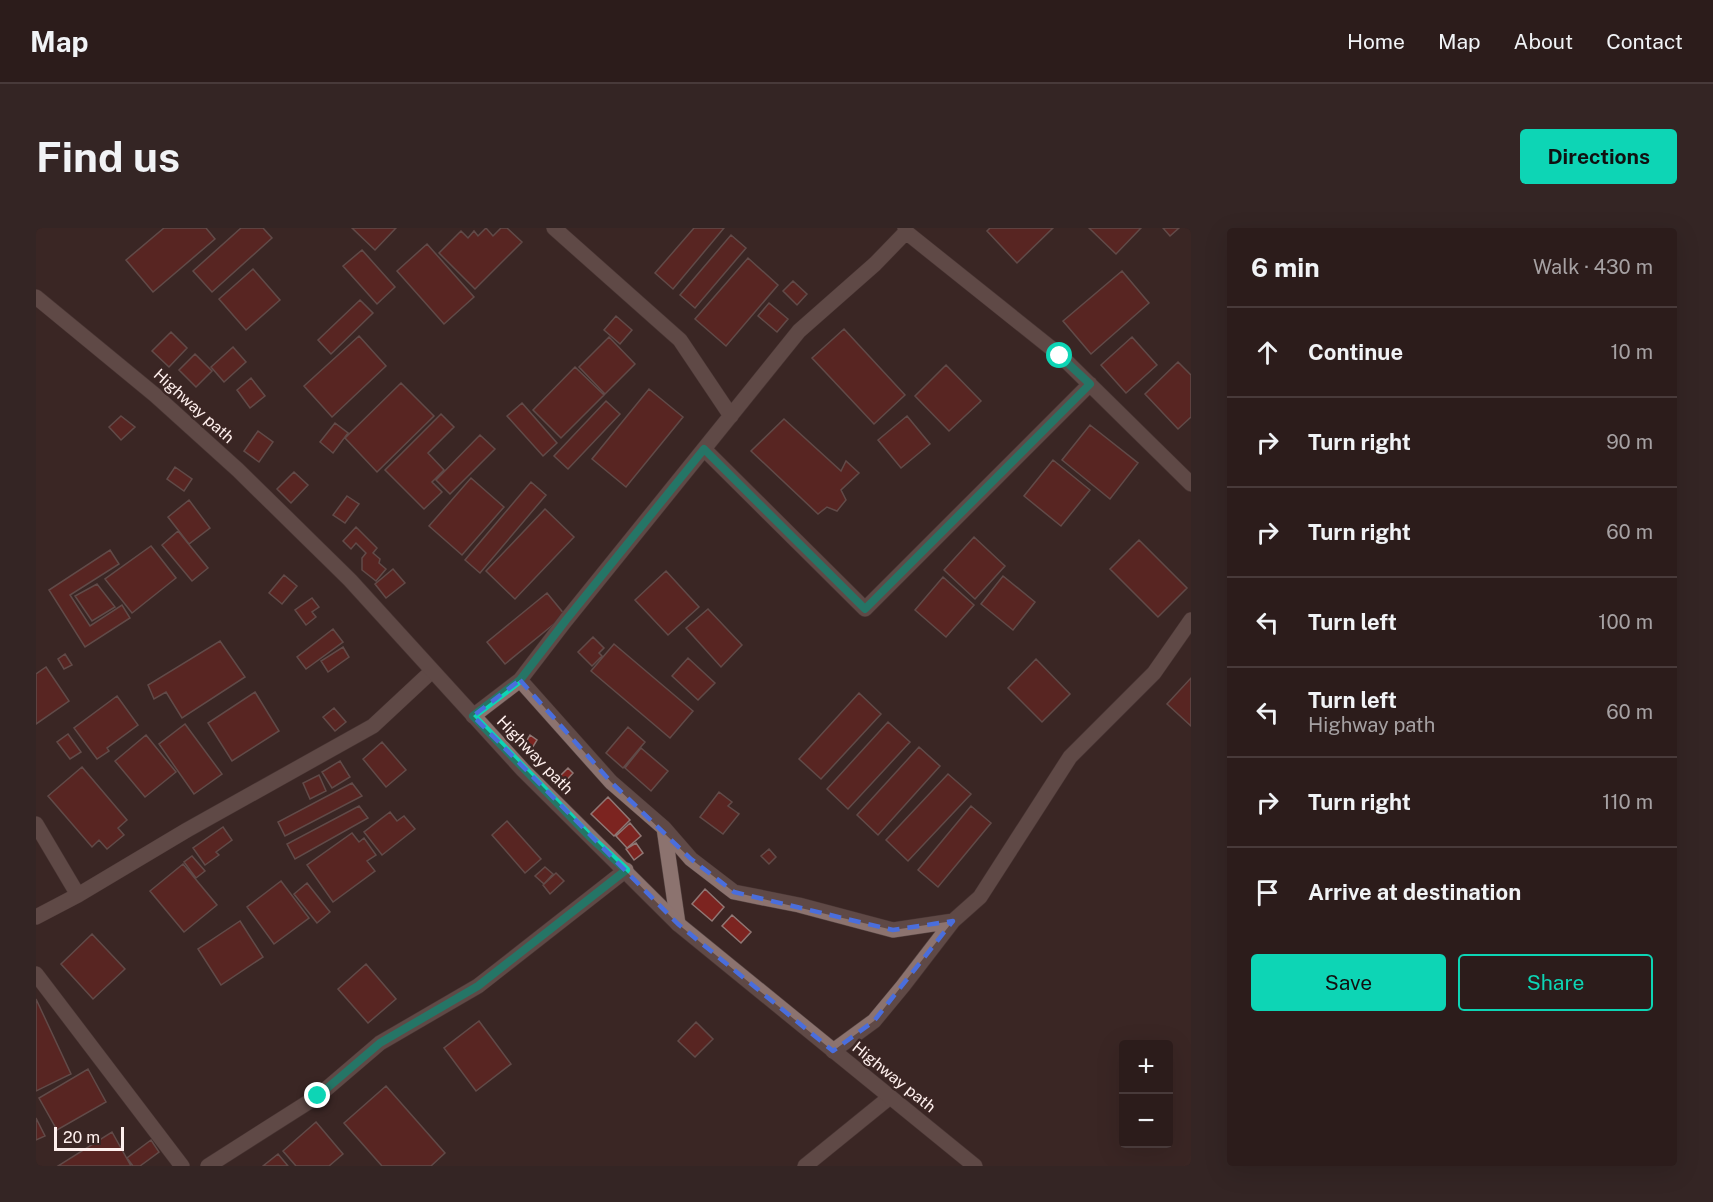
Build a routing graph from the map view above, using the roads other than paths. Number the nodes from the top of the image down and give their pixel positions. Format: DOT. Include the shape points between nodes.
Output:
graph roads {
  1 [pos="554,228"];
  2 [pos="905,230"];
  3 [pos="36,297"];
  4 [pos="1090,384"];
  5 [pos="731,416"];
  6 [pos="704,449"];
  7 [pos="1191,484"];
  8 [pos="1191,620"];
  9 [pos="432,671"];
  10 [pos="520,680"];
  11 [pos="473,716"];
  12 [pos="36,824"];
  13 [pos="664,828"];
  14 [pos="626,870"];
  15 [pos="78,895"];
  16 [pos="36,917"];
  17 [pos="953,921"];
  18 [pos="678,924"];
  19 [pos="36,974"];
  20 [pos="833,1051"];
  21 [pos="890,1097"];
  22 [pos="182,1166"];
  23 [pos="208,1166"];
  24 [pos="805,1166"];
  25 [pos="975,1166"];
  1 -- 5 [label="street" via="680,340"];
  2 -- 4 [label="street"];
  2 -- 5 [label="street" via="875,264 799,331"];
  3 -- 9 [label="street, Highway path" via="238,470 350,580"];
  4 -- 6 [label="street" via="865,609"];
  4 -- 7 [label="street"];
  5 -- 6 [label="street"];
  6 -- 10 [label="street"];
  8 -- 17 [label="street" via="1154,673 1070,757 980,897"];
  9 -- 11 [label="street, Highway path"];
  9 -- 15 [label="street" via="373,726"];
  10 -- 11 [label="street"];
  10 -- 13 [label="street" via="611,782"];
  11 -- 14 [label="street, Highway path"];
  12 -- 15 [label="street"];
  13 -- 17 [label="street" via="691,859 734,892 893,930"];
  13 -- 18 [label="street"];
  14 -- 18 [label="street, Highway path"];
  14 -- 23 [label="street" via="478,986 380,1043 318,1096"];
  15 -- 16 [label="street"];
  17 -- 20 [label="street" via="874,1021"];
  18 -- 20 [label="street, Highway path"];
  19 -- 22 [label="street"];
  20 -- 21 [label="street, Highway path"];
  21 -- 24 [label="street"];
  21 -- 25 [label="street, Highway path"];
}
